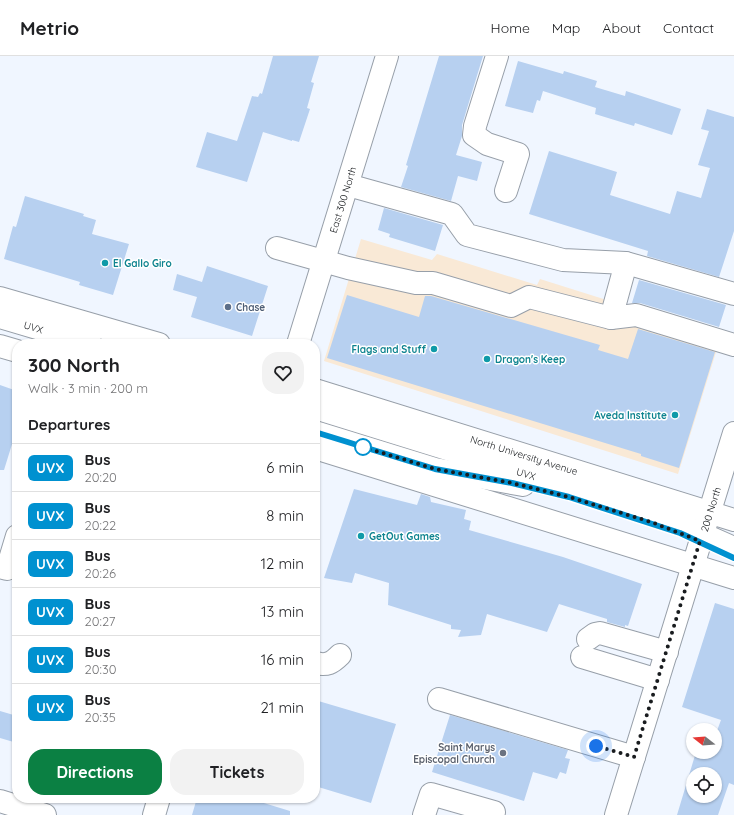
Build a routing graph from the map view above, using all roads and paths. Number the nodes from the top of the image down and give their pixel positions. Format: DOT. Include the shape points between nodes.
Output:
graph roads {
  1 [pos="387,56"];
  2 [pos="497,56"];
  3 [pos="348,185"];
  4 [pos="506,191"];
  5 [pos="277,248"];
  6 [pos="324,262"];
  7 [pos="626,263"];
  8 [pos="734,294"];
  9 [pos="0,298"];
  10 [pos="0,317"];
  11 [pos="611,318"];
  12 [pos="0,328"];
  13 [pos="35,339"];
  14 [pos="73,339"];
  15 [pos="142,339"];
  16 [pos="300,339"];
  17 [pos="734,345"];
  18 [pos="0,346"];
  19 [pos="12,350"];
  20 [pos="320,392"];
  21 [pos="320,410"];
  22 [pos="734,433"];
  23 [pos="320,434"];
  24 [pos="320,450"];
  25 [pos="709,513"];
  26 [pos="734,520"];
  27 [pos="701,538"];
  28 [pos="734,548"];
  29 [pos="12,552"];
  30 [pos="734,558"];
  31 [pos="692,565"];
  32 [pos="0,567"];
  33 [pos="734,578"];
  34 [pos="667,652"];
  35 [pos="340,655"];
  36 [pos="320,664"];
  37 [pos="658,680"];
  38 [pos="439,699"];
  39 [pos="634,757"];
  40 [pos="0,801"];
  41 [pos="158,803"];
  42 [pos="45,815"];
  43 [pos="154,815"];
  44 [pos="424,815"];
  45 [pos="493,815"];
  46 [pos="616,815"];
  1 -- 3 [label="main road, East 300 North"];
  2 -- 4 [label="main road" via="474,135 487,144 518,154"];
  3 -- 6 [label="main road, East 300 North"];
  3 -- 7 [label="main road" via="452,214 467,235 563,260"];
  5 -- 6 [label="main road"];
  6 -- 11 [label="main road" via="416,283 433,283 511,306 529,297"];
  6 -- 16 [label="main road, East 300 North"];
  7 -- 8 [label="main road"];
  7 -- 11 [label="main road"];
  9 -- 15 [label="main road"];
  10 -- 14 [label="main road, UVX"];
  11 -- 17 [label="main road" via="636,315"];
  12 -- 13 [label="main road, UVX"];
  18 -- 19 [label="main road"];
  20 -- 25 [label="main road, North University Avenue"];
  21 -- 27 [label="main road, UVX" via="640,509 673,521"];
  22 -- 25 [label="main road, 200 North"];
  23 -- 27 [label="main road, UVX" via="435,469 512,483 569,497"];
  24 -- 31 [label="main road"];
  25 -- 26 [label="main road, North University Avenue"];
  25 -- 27 [label="main road, 200 North"];
  27 -- 28 [label="main road, UVX"];
  27 -- 30 [label="main road, UVX"];
  27 -- 31 [label="main road, 200 North"];
  29 -- 32 [label="main road" via="7,569"];
  31 -- 33 [label="main road"];
  31 -- 34 [label="main road, 200 North"];
  34 -- 37 [label="main road, 200 North"];
  34 -- 37 [label="main road" via="600,633 595,634 585,648"];
  35 -- 36 [label="main road" via="331,664"];
  37 -- 39 [label="main road, 200 North"];
  38 -- 39 [label="main road"];
  39 -- 46 [label="main road, 200 North"];
  40 -- 42 [label="main road"];
  41 -- 43 [label="main road"];
  44 -- 45 [label="main road" via="431,794 494,812"];
}
